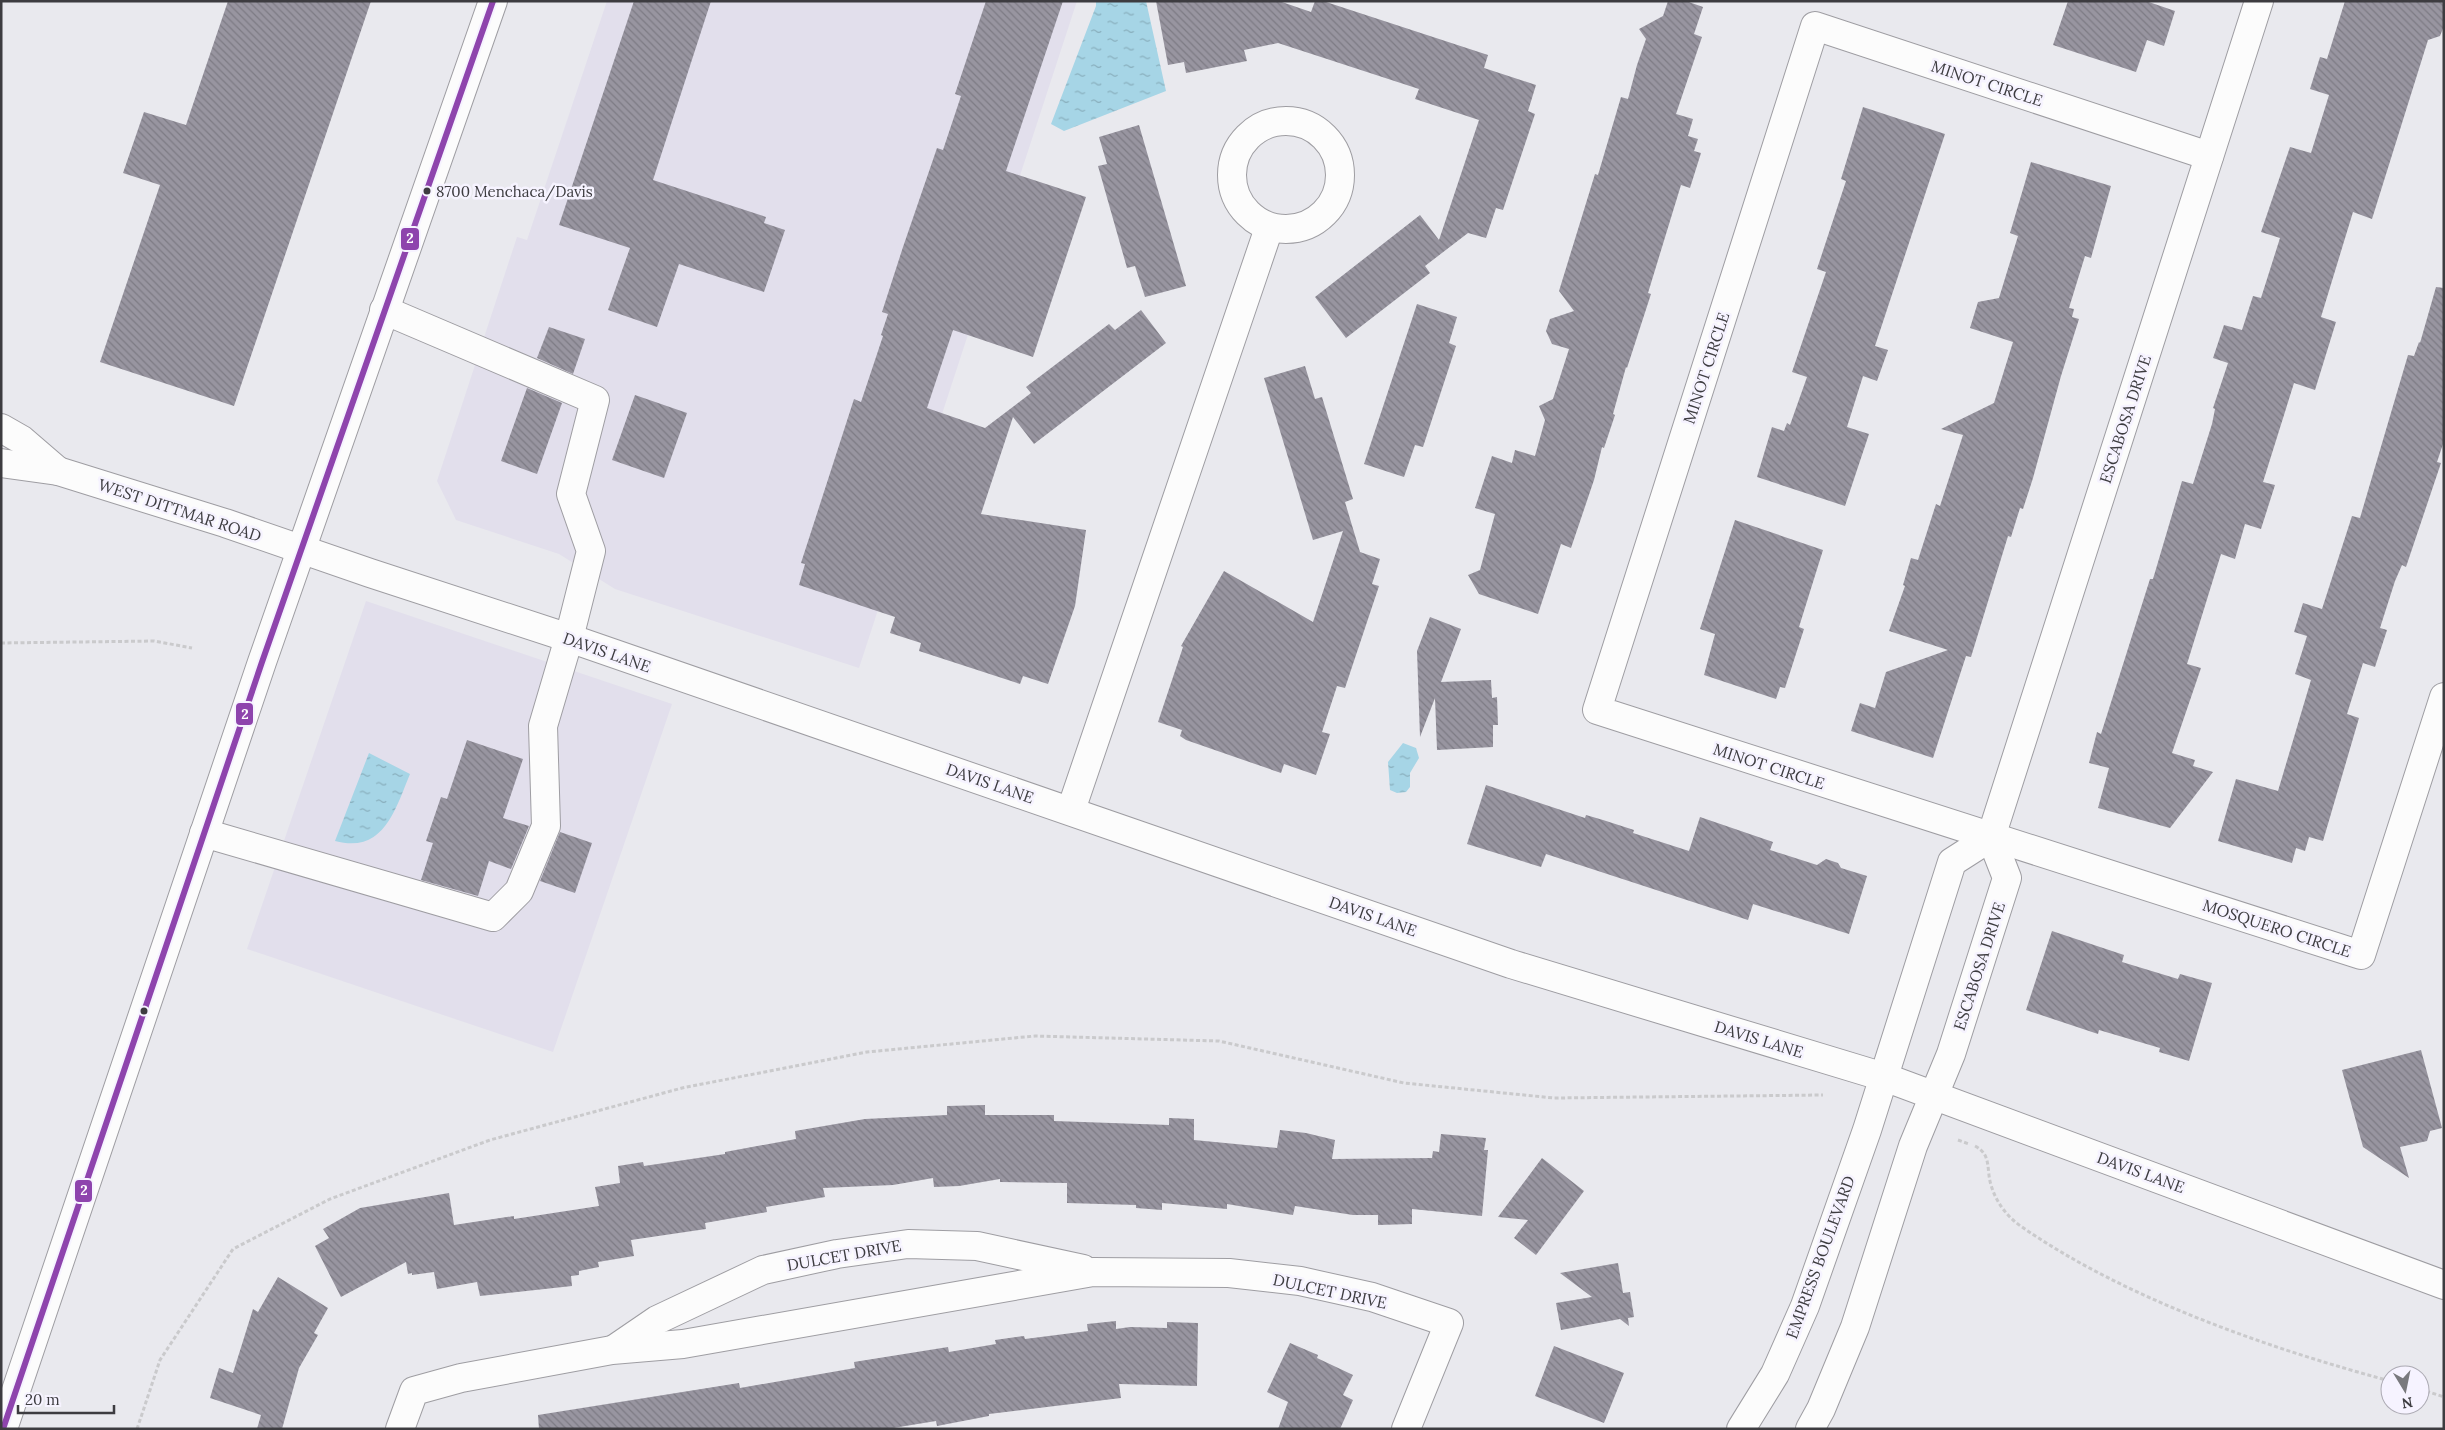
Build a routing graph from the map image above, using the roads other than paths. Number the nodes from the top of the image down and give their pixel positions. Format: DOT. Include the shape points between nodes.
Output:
graph roads {
  1 [pos="493,1"];
  2 [pos="2259,1"];
  3 [pos="2209,156"];
  4 [pos="1269,228"];
  5 [pos="384,310"];
  6 [pos="1,428"];
  7 [pos="1,463"];
  8 [pos="58,471"];
  9 [pos="301,550"];
  10 [pos="569,638"];
  11 [pos="2444,696"];
  12 [pos="1071,810"];
  13 [pos="204,833"];
  14 [pos="1991,837"];
  15 [pos="1884,1077"];
  16 [pos="1936,1095"];
  17 [pos="1093,1272"];
  18 [pos="2444,1285"];
  19 [pos="612,1350"];
  20 [pos="3,1429"];
  21 [pos="400,1429"];
  22 [pos="1406,1429"];
  23 [pos="1741,1429"];
  24 [pos="1810,1429"];
  1 -- 5 [label="street"];
  2 -- 3 [label="street, ESCABOSA DRIVE"];
  3 -- 14 [label="street, ESCABOSA DRIVE"];
  3 -- 14 [label="street, MINOT CIRCLE" via="1815,26 1597,710"];
  4 -- 12 [label="street"];
  5 -- 9 [label="street"];
  5 -- 10 [label="street" via="595,400 571,494 591,551"];
  6 -- 8 [label="street, WEST DITTMAR ROAD" via="22,440"];
  7 -- 8 [label="street, WEST DITTMAR ROAD"];
  8 -- 9 [label="street, WEST DITTMAR ROAD"];
  9 -- 10 [label="street, DAVIS LANE"];
  9 -- 13 [label="street"];
  10 -- 12 [label="street, DAVIS LANE"];
  10 -- 13 [label="street" via="543,726 546,826 519,891 493,917"];
  11 -- 14 [label="street, MOSQUERO CIRCLE" via="2361,955"];
  12 -- 15 [label="street, DAVIS LANE" via="1511,964"];
  13 -- 20 [label="street"];
  14 -- 15 [label="street" via="1952,862"];
  14 -- 16 [label="street, ESCABOSA DRIVE" via="2008,878"];
  15 -- 16 [label="street, DAVIS LANE"];
  15 -- 23 [label="street, EMPRESS BOULEVARD" via="1805,1306 1775,1374"];
  16 -- 18 [label="street, DAVIS LANE"];
  16 -- 24 [label="street" via="1913,1146 1855,1327"];
  17 -- 19 [label="street, DULCET DRIVE" via="683,1344"];
  17 -- 19 [label="street, DULCET DRIVE" via="977,1246 908,1244 836,1254 763,1270 657,1320"];
  17 -- 22 [label="street, DULCET DRIVE" via="1203,1272 1300,1281 1372,1297 1449,1323"];
  19 -- 21 [label="street, DULCET DRIVE" via="461,1378 414,1391"];
}
